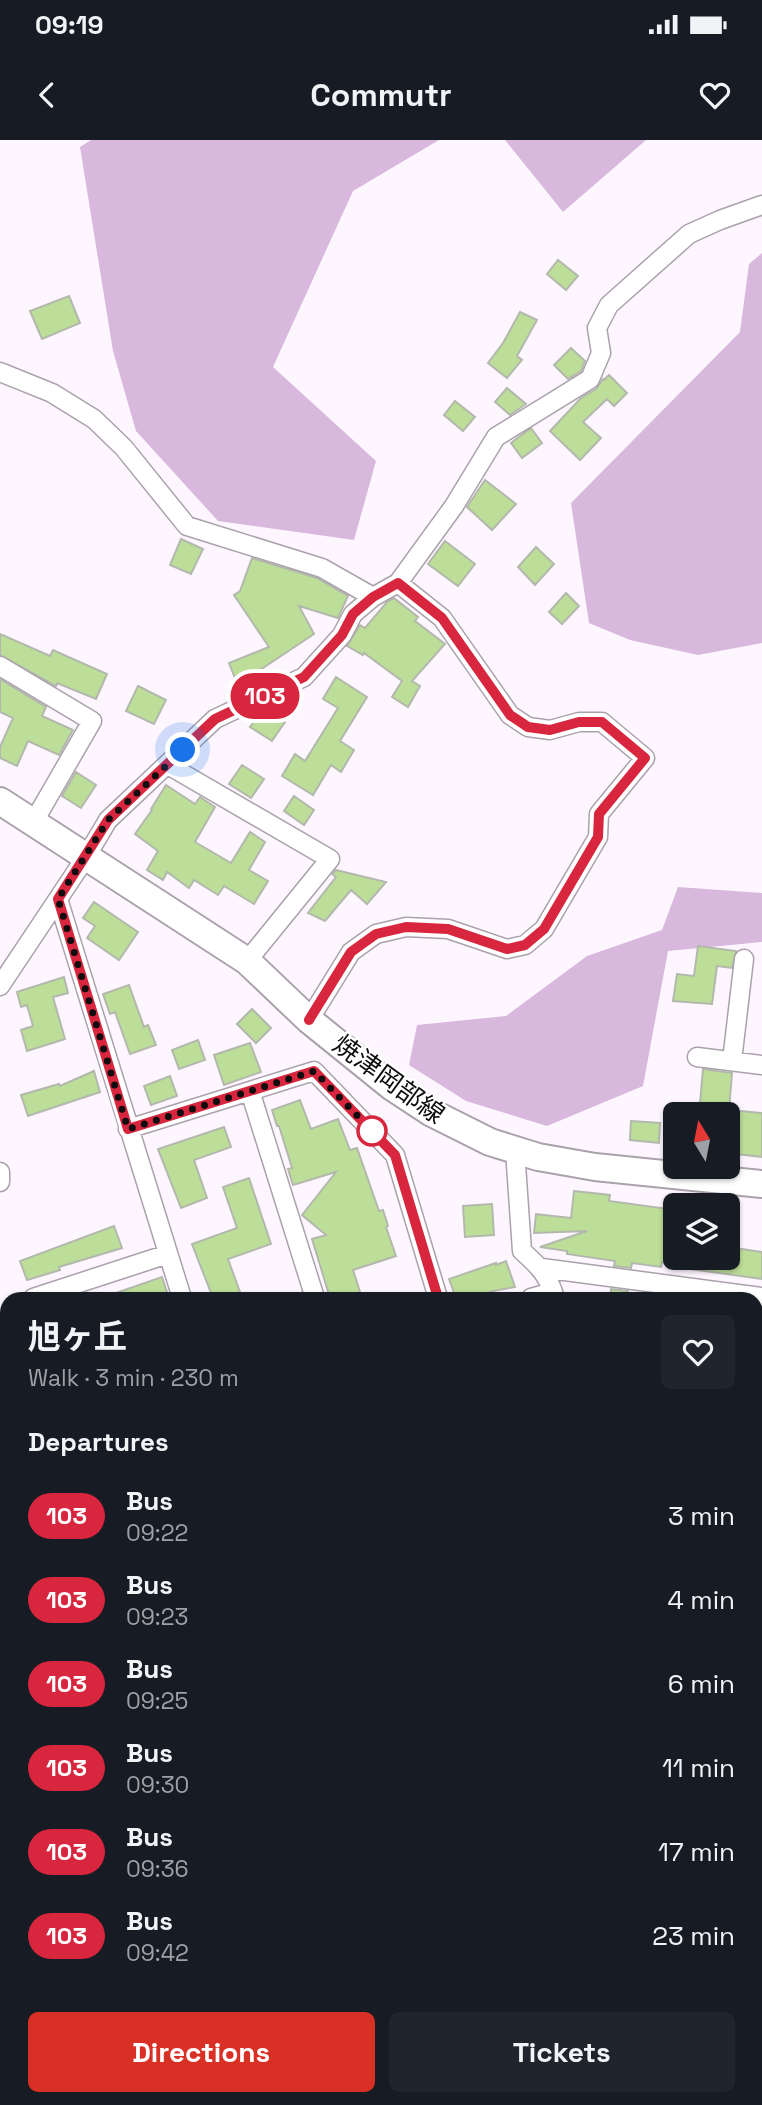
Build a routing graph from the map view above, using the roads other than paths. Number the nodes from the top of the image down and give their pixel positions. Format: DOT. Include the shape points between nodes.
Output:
graph roads {
  1 [pos="762,205"];
  2 [pos="0,372"];
  3 [pos="398,583"];
  4 [pos="373,597"];
  5 [pos="0,666"];
  6 [pos="168,765"];
  7 [pos="0,801"];
  8 [pos="33,823"];
  9 [pos="86,858"];
  10 [pos="58,899"];
  11 [pos="744,959"];
  12 [pos="247,961"];
  13 [pos="0,986"];
  14 [pos="309,1020"];
  15 [pos="697,1057"];
  16 [pos="732,1061"];
  17 [pos="762,1065"];
  18 [pos="250,1091"];
  19 [pos="128,1129"];
  20 [pos="515,1150"];
  21 [pos="0,1172"];
  22 [pos="0,1182"];
  23 [pos="762,1184"];
  24 [pos="168,1254"];
  25 [pos="542,1268"];
  26 [pos="74,1292"];
  27 [pos="180,1292"];
  28 [pos="313,1292"];
  29 [pos="436,1292"];
  30 [pos="553,1292"];
  31 [pos="724,1292"];
  1 -- 3 [label="street" via="689,234 609,305 597,328 601,353 590,379 496,437 454,506"];
  2 -- 4 [label="street" via="52,393 94,419 124,448 187,526 322,568"];
  3 -- 4 [label="street"];
  3 -- 14 [label="street" via="442,618 510,715 528,727 550,730 602,722 645,758 599,814 598,837 544,929 525,945 507,949 448,929 406,927 376,934 351,952"];
  4 -- 6 [label="street" via="353,614 342,635 304,677 215,719"];
  5 -- 8 [label="street" via="92,721"];
  6 -- 9 [label="street" via="108,820"];
  6 -- 12 [label="street" via="330,859"];
  7 -- 8 [label="main road, 焼津岡部線"];
  8 -- 9 [label="main road, 焼津岡部線"];
  9 -- 10 [label="street"];
  9 -- 12 [label="main road, 焼津岡部線"];
  10 -- 13 [label="street"];
  10 -- 19 [label="street"];
  11 -- 16 [label="street"];
  12 -- 14 [label="main road, 焼津岡部線"];
  14 -- 20 [label="main road, 焼津岡部線" via="429,1112"];
  15 -- 16 [label="street"];
  16 -- 17 [label="street"];
  18 -- 19 [label="street"];
  18 -- 28 [label="street"];
  18 -- 29 [label="street" via="314,1071 395,1155"];
  19 -- 24 [label="street"];
  20 -- 23 [label="main road, 焼津岡部線" via="595,1167"];
  20 -- 25 [label="street" via="522,1251"];
  21 -- 22 [label="street"];
  24 -- 26 [label="street"];
  24 -- 27 [label="street"];
  25 -- 30 [label="street"];
  25 -- 31 [label="street"];
}
